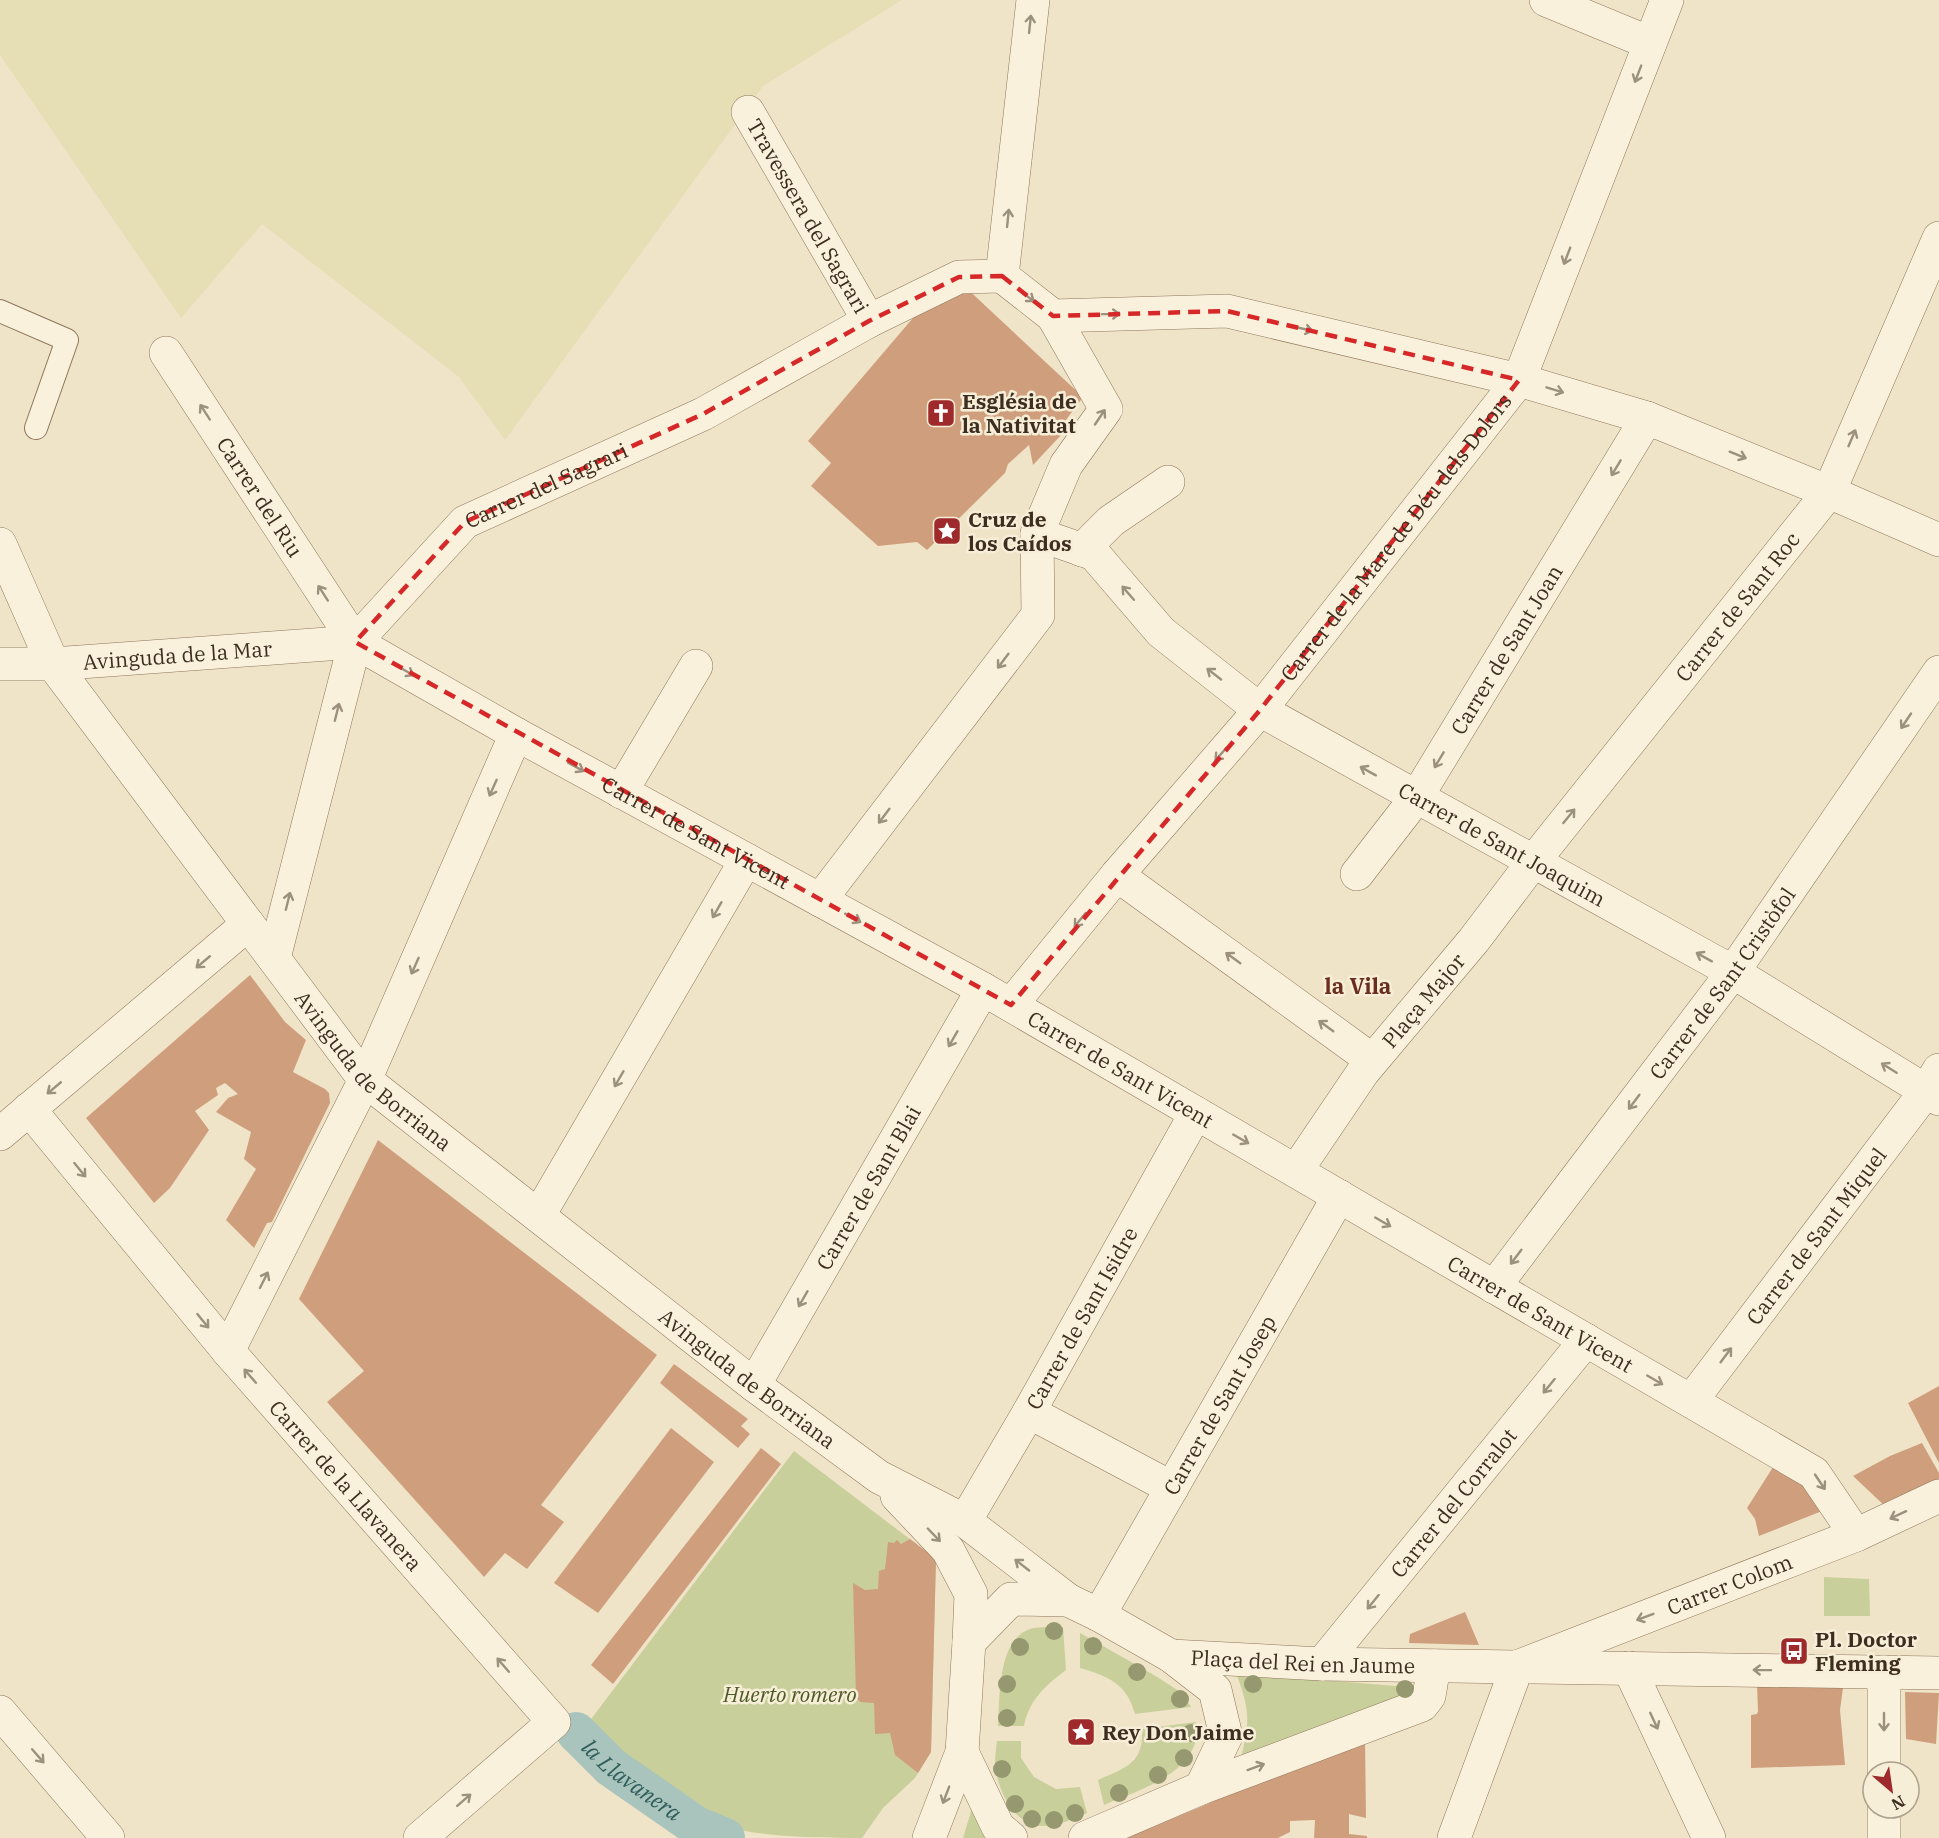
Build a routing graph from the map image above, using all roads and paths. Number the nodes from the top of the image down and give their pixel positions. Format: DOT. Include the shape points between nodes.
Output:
graph roads {
  1 [pos="1033,0"];
  2 [pos="1546,0"];
  3 [pos="1667,0"];
  4 [pos="1650,44"];
  5 [pos="748,112"];
  6 [pos="1939,238"];
  7 [pos="1002,276"];
  8 [pos="0,311"];
  9 [pos="1053,316"];
  10 [pos="869,321"];
  11 [pos="166,353"];
  12 [pos="1519,380"];
  13 [pos="1647,418"];
  14 [pos="36,428"];
  15 [pos="1168,482"];
  16 [pos="1829,492"];
  17 [pos="1036,534"];
  18 [pos="1939,540"];
  19 [pos="0,544"];
  20 [pos="1088,552"];
  21 [pos="355,642"];
  22 [pos="0,664"];
  23 [pos="53,664"];
  24 [pos="696,666"];
  25 [pos="1939,672"];
  26 [pos="1260,710"];
  27 [pos="516,734"];
  28 [pos="621,792"];
  29 [pos="1416,798"];
  30 [pos="746,860"];
  31 [pos="1533,862"];
  32 [pos="1358,874"];
  33 [pos="1117,875"];
  34 [pos="820,900"];
  35 [pos="248,924"];
  36 [pos="1474,940"];
  37 [pos="274,958"];
  38 [pos="1733,972"];
  39 [pos="982,989"];
  40 [pos="1011,1005"];
  41 [pos="1372,1060"];
  42 [pos="365,1080"];
  43 [pos="1935,1087"];
  44 [pos="29,1109"];
  45 [pos="1196,1113"];
  46 [pos="0,1134"];
  47 [pos="1296,1171"];
  48 [pos="1339,1196"];
  49 [pos="539,1215"];
  50 [pos="1494,1287"];
  51 [pos="1586,1340"];
  52 [pos="228,1351"];
  53 [pos="754,1385"];
  54 [pos="1691,1401"];
  55 [pos="1029,1412"];
  56 [pos="879,1477"];
  57 [pos="1172,1488"];
  58 [pos="1939,1496"];
  59 [pos="965,1521"];
  60 [pos="1856,1534"];
  61 [pos="1068,1600"];
  62 [pos="1099,1615"];
  63 [pos="969,1642"];
  64 [pos="1171,1656"];
  65 [pos="1322,1664"];
  66 [pos="1434,1666"];
  67 [pos="1517,1667"];
  68 [pos="1629,1668"];
  69 [pos="1884,1672"];
  70 [pos="1939,1672"];
  71 [pos="0,1712"];
  72 [pos="962,1752"];
  73 [pos="1884,1760"];
  74 [pos="1201,1788"];
  75 [pos="108,1838"];
  76 [pos="420,1838"];
  77 [pos="929,1838"];
  78 [pos="1011,1838"];
  79 [pos="1085,1838"];
  80 [pos="1454,1838"];
  81 [pos="1709,1838"];
  7 -- 1 [label="street, one-way"];
  2 -- 4 [label="street"];
  3 -- 4 [label="street, Carrer de la Mare de Déu dels Dolors"];
  4 -- 12 [label="street, Carrer de la Mare de Déu dels Dolors, one-way"];
  5 -- 10 [label="street, Travessera del Sagrari"];
  16 -- 6 [label="street, Carrer de Sant Roc, one-way"];
  7 -- 9 [label="street, one-way"];
  7 -- 10 [label="street, Carrer del Sagrari" via="959,277"];
  8 -- 14 [label="lane" via="67,340"];
  9 -- 12 [label="street, one-way" via="1227,311"];
  17 -- 9 [label="street, one-way" via="1066,465 1106,409"];
  10 -- 21 [label="street, Carrer del Sagrari" via="703,414 465,522"];
  21 -- 11 [label="street, Carrer del Riu, one-way"];
  12 -- 13 [label="street, one-way"];
  12 -- 26 [label="street, Carrer de la Mare de Déu dels Dolors"];
  13 -- 16 [label="street, one-way"];
  13 -- 29 [label="street, Carrer de Sant Joan, one-way"];
  15 -- 20 [label="street" via="1111,521"];
  16 -- 18 [label="street"];
  31 -- 16 [label="street, Carrer de Sant Roc, one-way"];
  17 -- 20 [label="street"];
  17 -- 34 [label="street, one-way" via="1038,615"];
  19 -- 23 [label="street, Avinguda de Borriana"];
  26 -- 20 [label="street, Carrer de Sant Joaquim, one-way" via="1161,632"];
  21 -- 23 [label="street, Avinguda de la Mar"];
  21 -- 27 [label="street, Carrer de Sant Vicent, one-way"];
  37 -- 21 [label="street, Carrer del Sagrari, one-way"];
  22 -- 23 [label="street, Avinguda de la Mar"];
  23 -- 35 [label="street, Avinguda de Borriana"];
  24 -- 28 [label="street"];
  25 -- 38 [label="street, Carrer de Sant Cristòfol, one-way"];
  29 -- 26 [label="street, Carrer de Sant Joaquim, one-way"];
  26 -- 33 [label="street, Carrer de la Mare de Déu dels Dolors, one-way"];
  27 -- 28 [label="street, Carrer de Sant Vicent, one-way"];
  27 -- 42 [label="street, one-way"];
  28 -- 30 [label="street, Carrer de Sant Vicent"];
  29 -- 31 [label="street, Carrer de Sant Joaquim"];
  29 -- 32 [label="street, Carrer de Sant Joan"];
  30 -- 34 [label="street, Carrer de Sant Vicent"];
  30 -- 49 [label="street, one-way"];
  31 -- 36 [label="street, Carrer de Sant Roc"];
  38 -- 31 [label="street, Carrer de Sant Joaquim, one-way"];
  33 -- 40 [label="street, Carrer de la Mare de Déu dels Dolors, one-way"];
  41 -- 33 [label="street, Plaça Major, one-way"];
  34 -- 39 [label="street, Carrer de Sant Vicent, one-way"];
  35 -- 37 [label="street, Avinguda de Borriana"];
  35 -- 44 [label="street, one-way"];
  36 -- 41 [label="street, Plaça Major"];
  37 -- 42 [label="street, Avinguda de Borriana"];
  43 -- 38 [label="street, Carrer de Sant Joaquim, one-way"];
  38 -- 50 [label="street, Carrer de Sant Cristòfol, one-way"];
  39 -- 40 [label="street, Carrer de Sant Vicent"];
  39 -- 53 [label="street, Carrer de Sant Blai, one-way"];
  40 -- 45 [label="street, Carrer de Sant Vicent"];
  41 -- 47 [label="street, Plaça Major"];
  42 -- 49 [label="street, Avinguda de Borriana"];
  52 -- 42 [label="street, one-way"];
  54 -- 43 [label="street, Carrer de Sant Miquel, one-way"];
  44 -- 46 [label="street"];
  44 -- 52 [label="street, Carrer de la Llavanera, one-way"];
  45 -- 47 [label="street, Carrer de Sant Vicent, one-way"];
  45 -- 55 [label="street, Carrer de Sant Isidre"];
  47 -- 48 [label="street, Carrer de Sant Vicent"];
  48 -- 50 [label="street, Carrer de Sant Vicent, one-way"];
  48 -- 57 [label="street, Carrer de Sant Josep"];
  49 -- 53 [label="street, Avinguda de Borriana"];
  50 -- 51 [label="street, Carrer de Sant Vicent"];
  51 -- 54 [label="street, Carrer de Sant Vicent, one-way"];
  51 -- 65 [label="street, Carrer del Corralot, one-way"];
  76 -- 52 [label="street, Carrer de la Llavanera, one-way" via="554,1722"];
  53 -- 56 [label="street, Avinguda de Borriana"];
  54 -- 60 [label="street, Carrer de Sant Vicent, one-way" via="1814,1473"];
  55 -- 57 [label="street"];
  55 -- 59 [label="street, Carrer de Sant Isidre"];
  56 -- 59 [label="street, Avinguda de Borriana"];
  56 -- 63 [label="street, Avinguda de Borriana, one-way" via="948,1550 971,1594"];
  57 -- 62 [label="street, Carrer de Sant Josep"];
  58 -- 60 [label="street, Carrer Colom, one-way"];
  61 -- 59 [label="street, Avinguda de Borriana, one-way"];
  60 -- 67 [label="street, Carrer Colom, one-way"];
  61 -- 62 [label="street, Plaça del Rei en Jaume"];
  61 -- 63 [label="street, Plaça del Rei en Jaume" via="1011,1599"];
  62 -- 64 [label="street, Plaça del Rei en Jaume"];
  63 -- 72 [label="street"];
  64 -- 65 [label="street, Plaça del Rei en Jaume"];
  64 -- 74 [label="street, Plaça del Rei en Jaume" via="1215,1690 1226,1736"];
  65 -- 66 [label="street, Plaça del Rei en Jaume"];
  66 -- 67 [label="street, Plaça del Rei en Jaume"];
  74 -- 66 [label="street, Plaça del Rei en Jaume, one-way" via="1422,1706 1429,1696"];
  67 -- 68 [label="street, Plaça del Rei en Jaume"];
  67 -- 80 [label="street"];
  69 -- 68 [label="street, Plaça del Rei en Jaume, one-way"];
  68 -- 81 [label="street, one-way"];
  69 -- 70 [label="street, Plaça del Rei en Jaume"];
  69 -- 73 [label="street, one-way"];
  71 -- 75 [label="street, one-way"];
  72 -- 77 [label="street, one-way"];
  72 -- 78 [label="street" via="998,1827"];
  74 -- 79 [label="street, Plaça del Rei en Jaume"];
}
